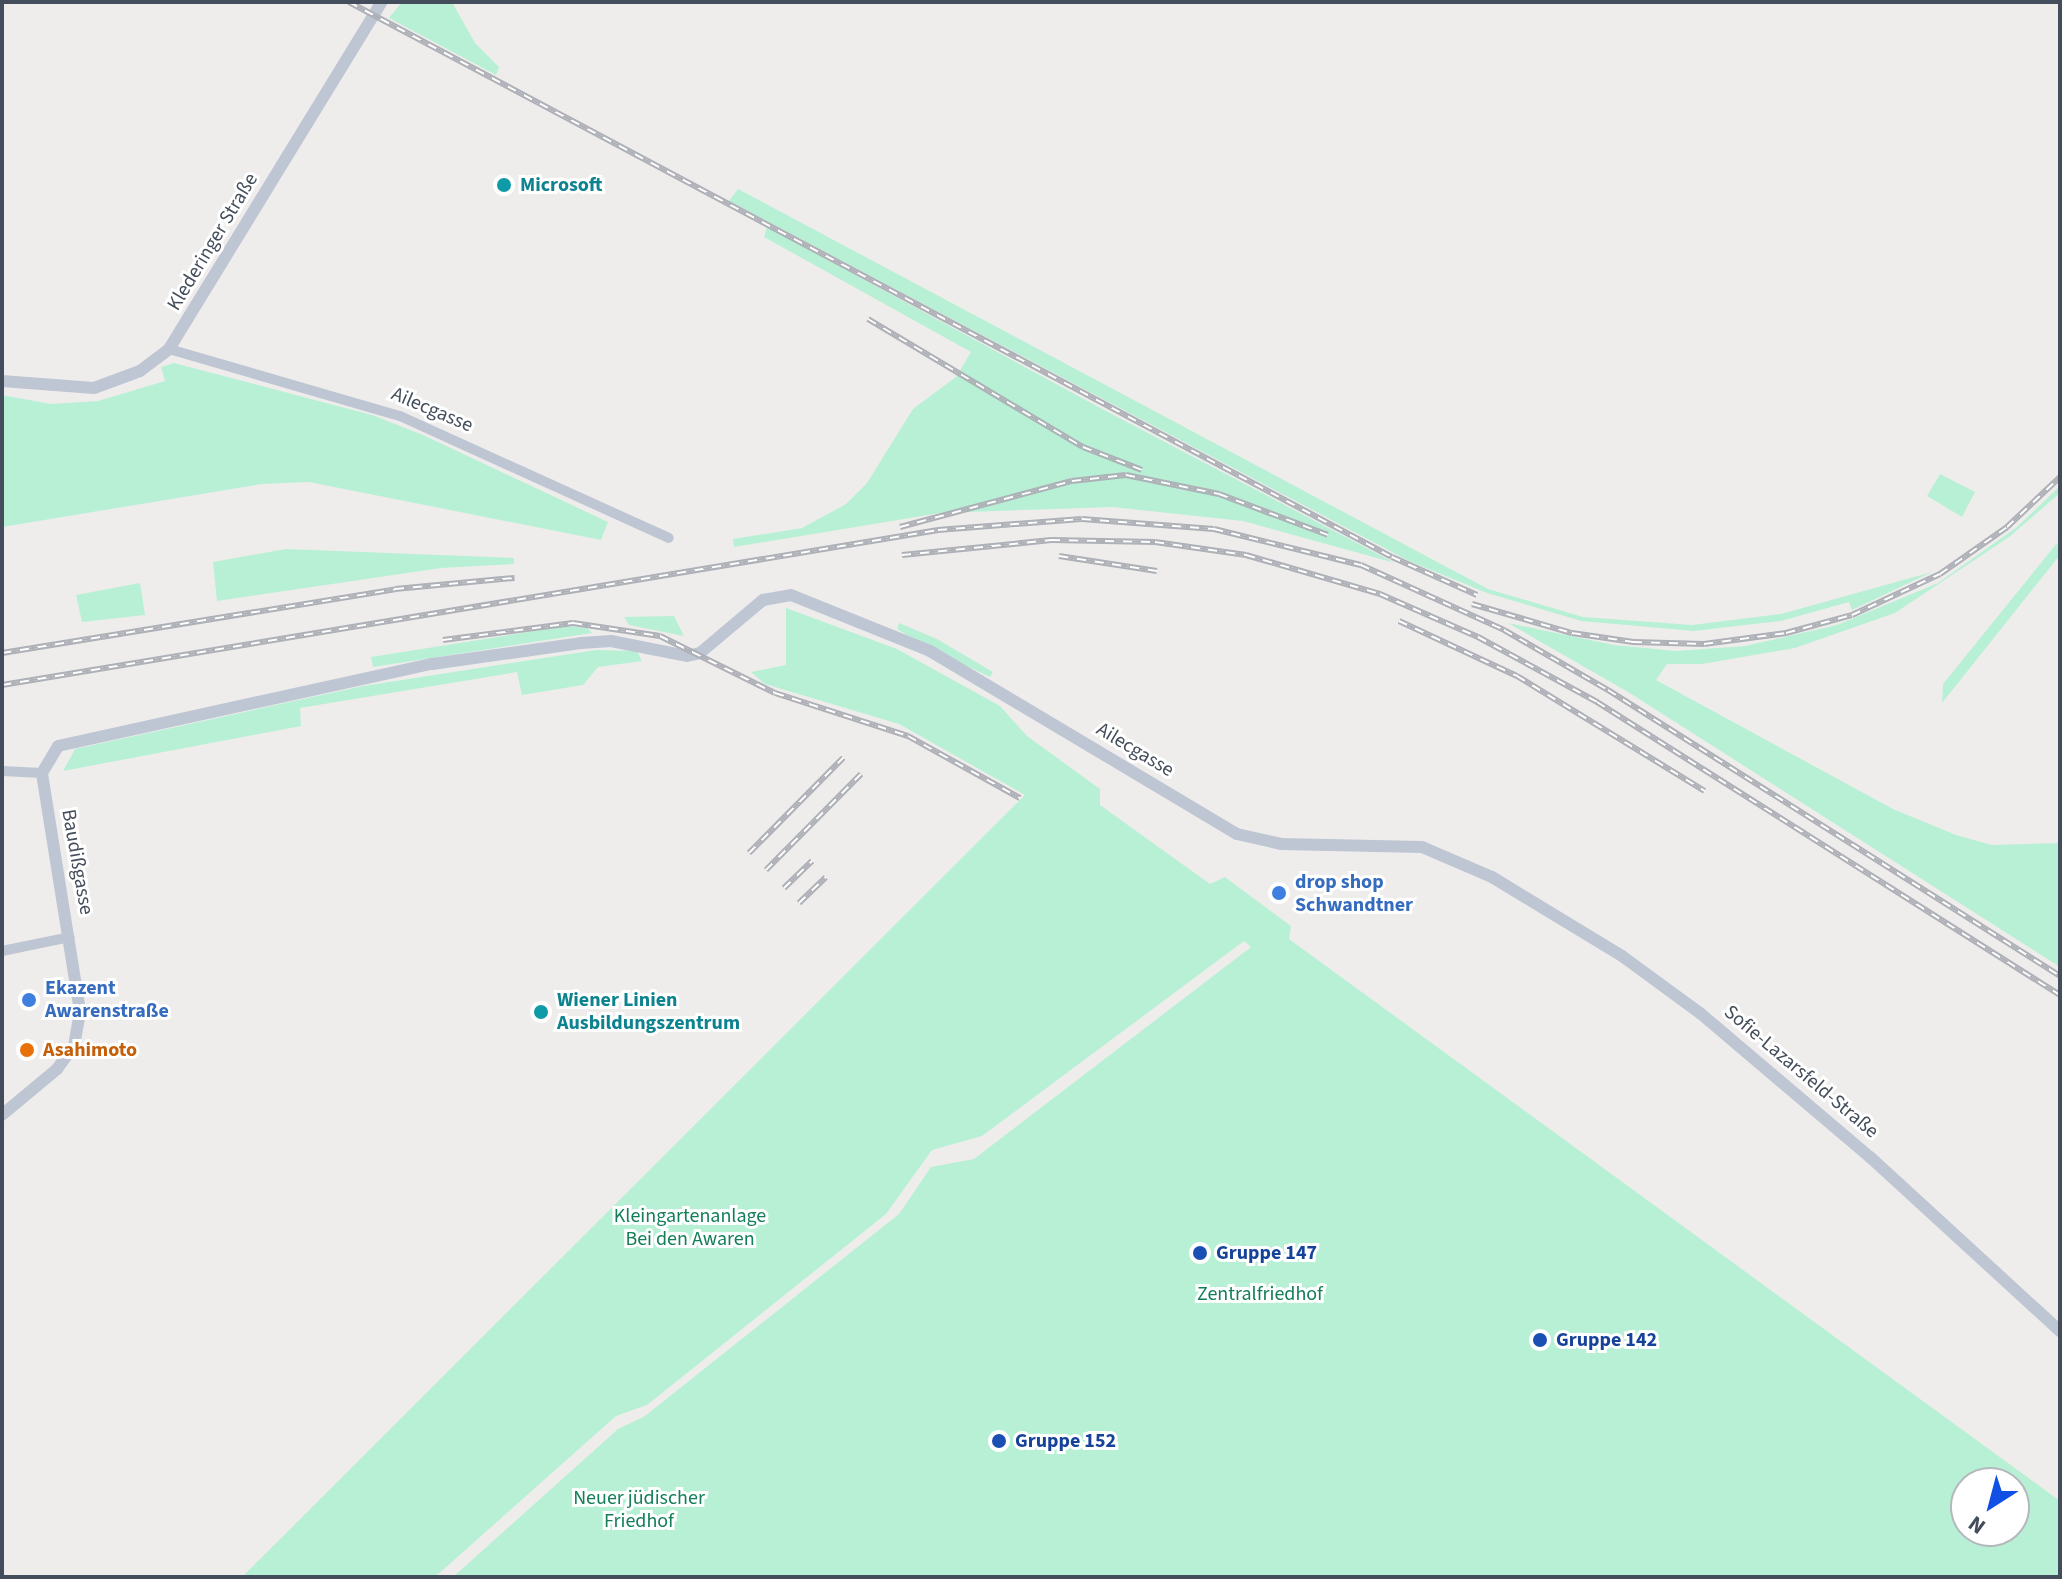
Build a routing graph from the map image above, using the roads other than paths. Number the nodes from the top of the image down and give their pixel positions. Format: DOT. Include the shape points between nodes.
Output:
graph roads {
  1 [pos="382,2"];
  2 [pos="169,349"];
  3 [pos="2,381"];
  4 [pos="669,538"];
  5 [pos="2,771"];
  6 [pos="42,773"];
  7 [pos="1492,877"];
  8 [pos="70,937"];
  9 [pos="2,951"];
  10 [pos="2,1115"];
  11 [pos="2060,1331"];
  1 -- 2 [label="street, Klederinger Straße"];
  2 -- 3 [label="street, Klederinger Straße" via="140,371 94,388"];
  2 -- 4 [label="street, Ailecgasse" via="400,416"];
  5 -- 6 [label="street"];
  6 -- 7 [label="street, Ailecgasse" via="58,746 74,739 432,664 611,641 687,656 700,653 744,613 774,596 791,595 930,651 1237,834 1281,844 1422,847"];
  6 -- 8 [label="street, Baudißgasse"];
  7 -- 11 [label="street, Sofie-Lazarsfeld-Straße" via="1622,956 1700,1013 1870,1157"];
  8 -- 9 [label="street, Baudißgasse"];
  8 -- 10 [label="street" via="80,1011 74,1046 57,1069"];
}
